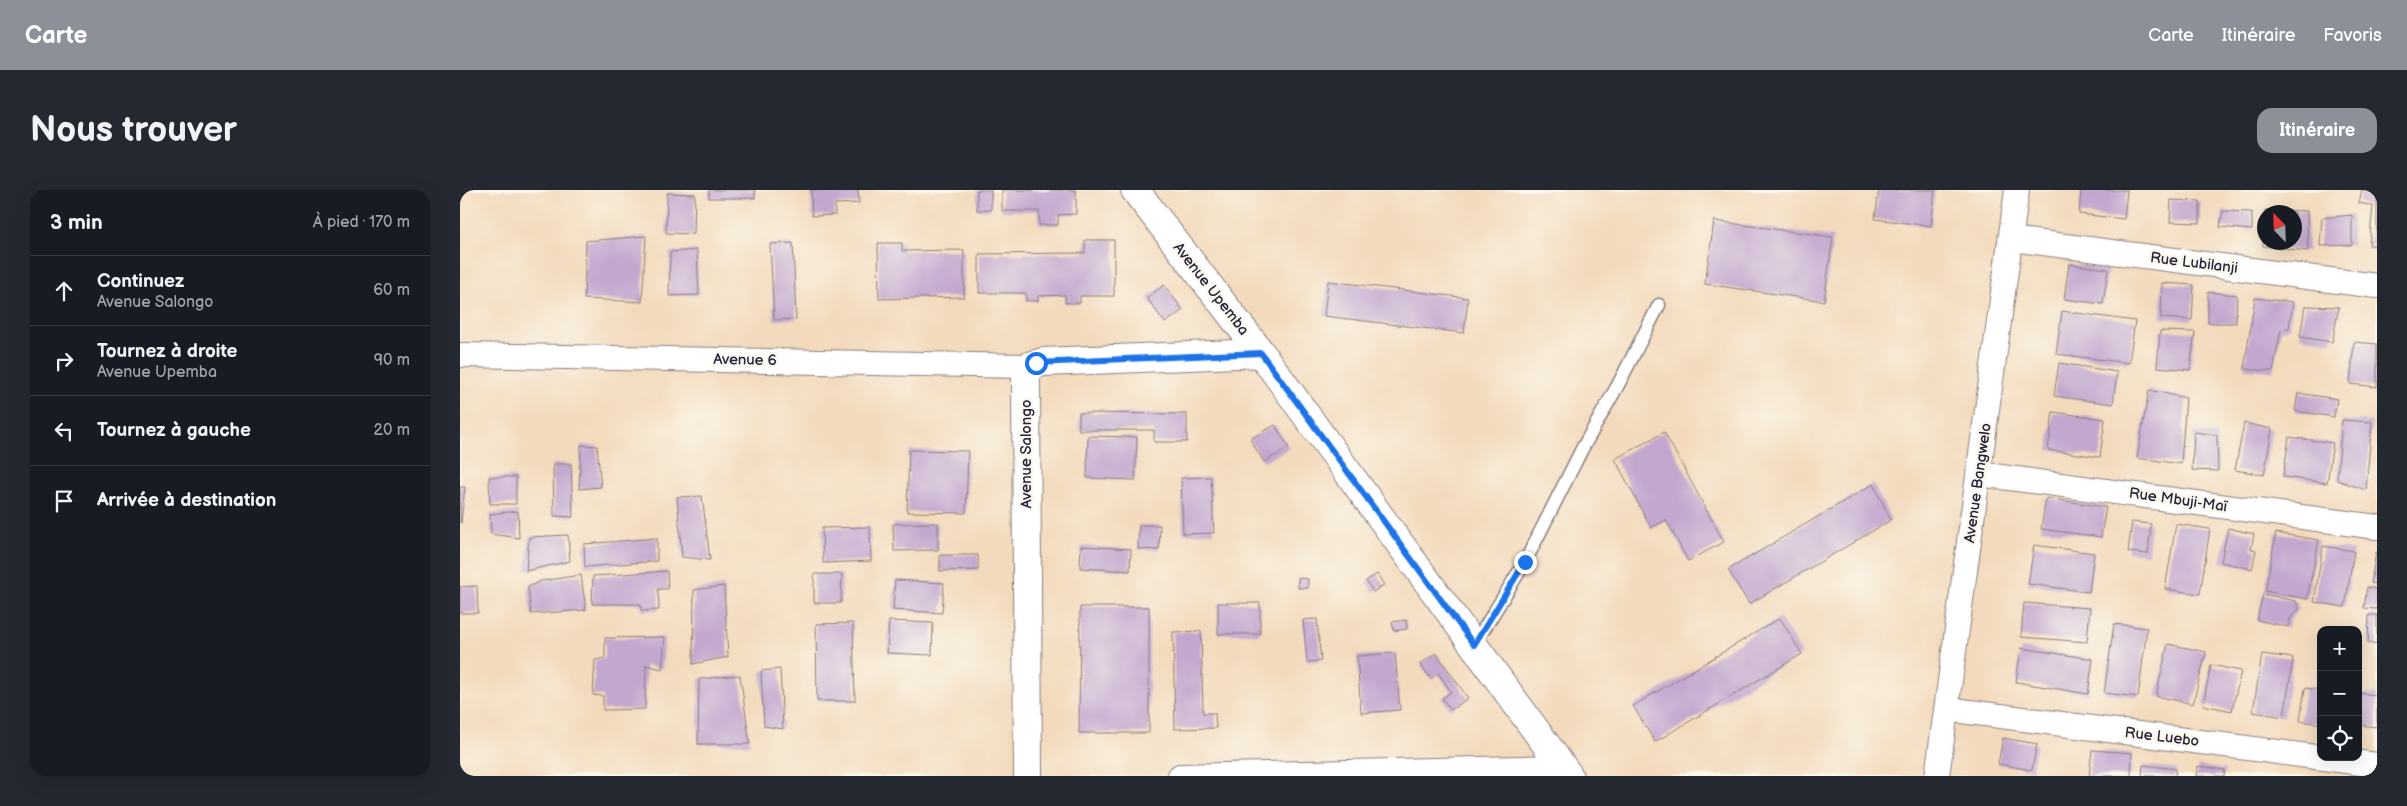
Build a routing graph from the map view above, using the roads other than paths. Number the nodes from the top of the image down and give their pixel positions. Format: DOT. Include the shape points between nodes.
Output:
graph roads {
  1 [pos="1135,190"];
  2 [pos="2017,190"];
  3 [pos="2011,239"];
  4 [pos="2377,286"];
  5 [pos="1659,305"];
  6 [pos="1261,353"];
  7 [pos="460,355"];
  8 [pos="1029,366"];
  9 [pos="1979,474"];
  10 [pos="2377,527"];
  11 [pos="1474,645"];
  12 [pos="1946,710"];
  13 [pos="2377,765"];
  14 [pos="1566,771"];
  15 [pos="1028,776"];
  16 [pos="1180,776"];
  17 [pos="1937,776"];
  1 -- 6 [label="street, Avenue Upemba"];
  2 -- 3 [label="street, Avenue Bangwelo"];
  3 -- 4 [label="street, Rue Lubilanji"];
  3 -- 9 [label="street, Avenue Bangwelo"];
  5 -- 11 [label="lane" via="1525,562"];
  6 -- 8 [label="street" via="1043,362"];
  6 -- 11 [label="street, Avenue Upemba"];
  7 -- 8 [label="street, Avenue 6"];
  8 -- 15 [label="street, Avenue Salongo" via="1026,378"];
  9 -- 10 [label="street, Rue Mbuji-Maï"];
  9 -- 12 [label="street, Avenue Bangwelo"];
  11 -- 14 [label="street, Avenue Upemba"];
  12 -- 13 [label="street, Rue Luebo"];
  12 -- 17 [label="street, Avenue Bangwelo"];
  14 -- 16 [label="street"];
}
